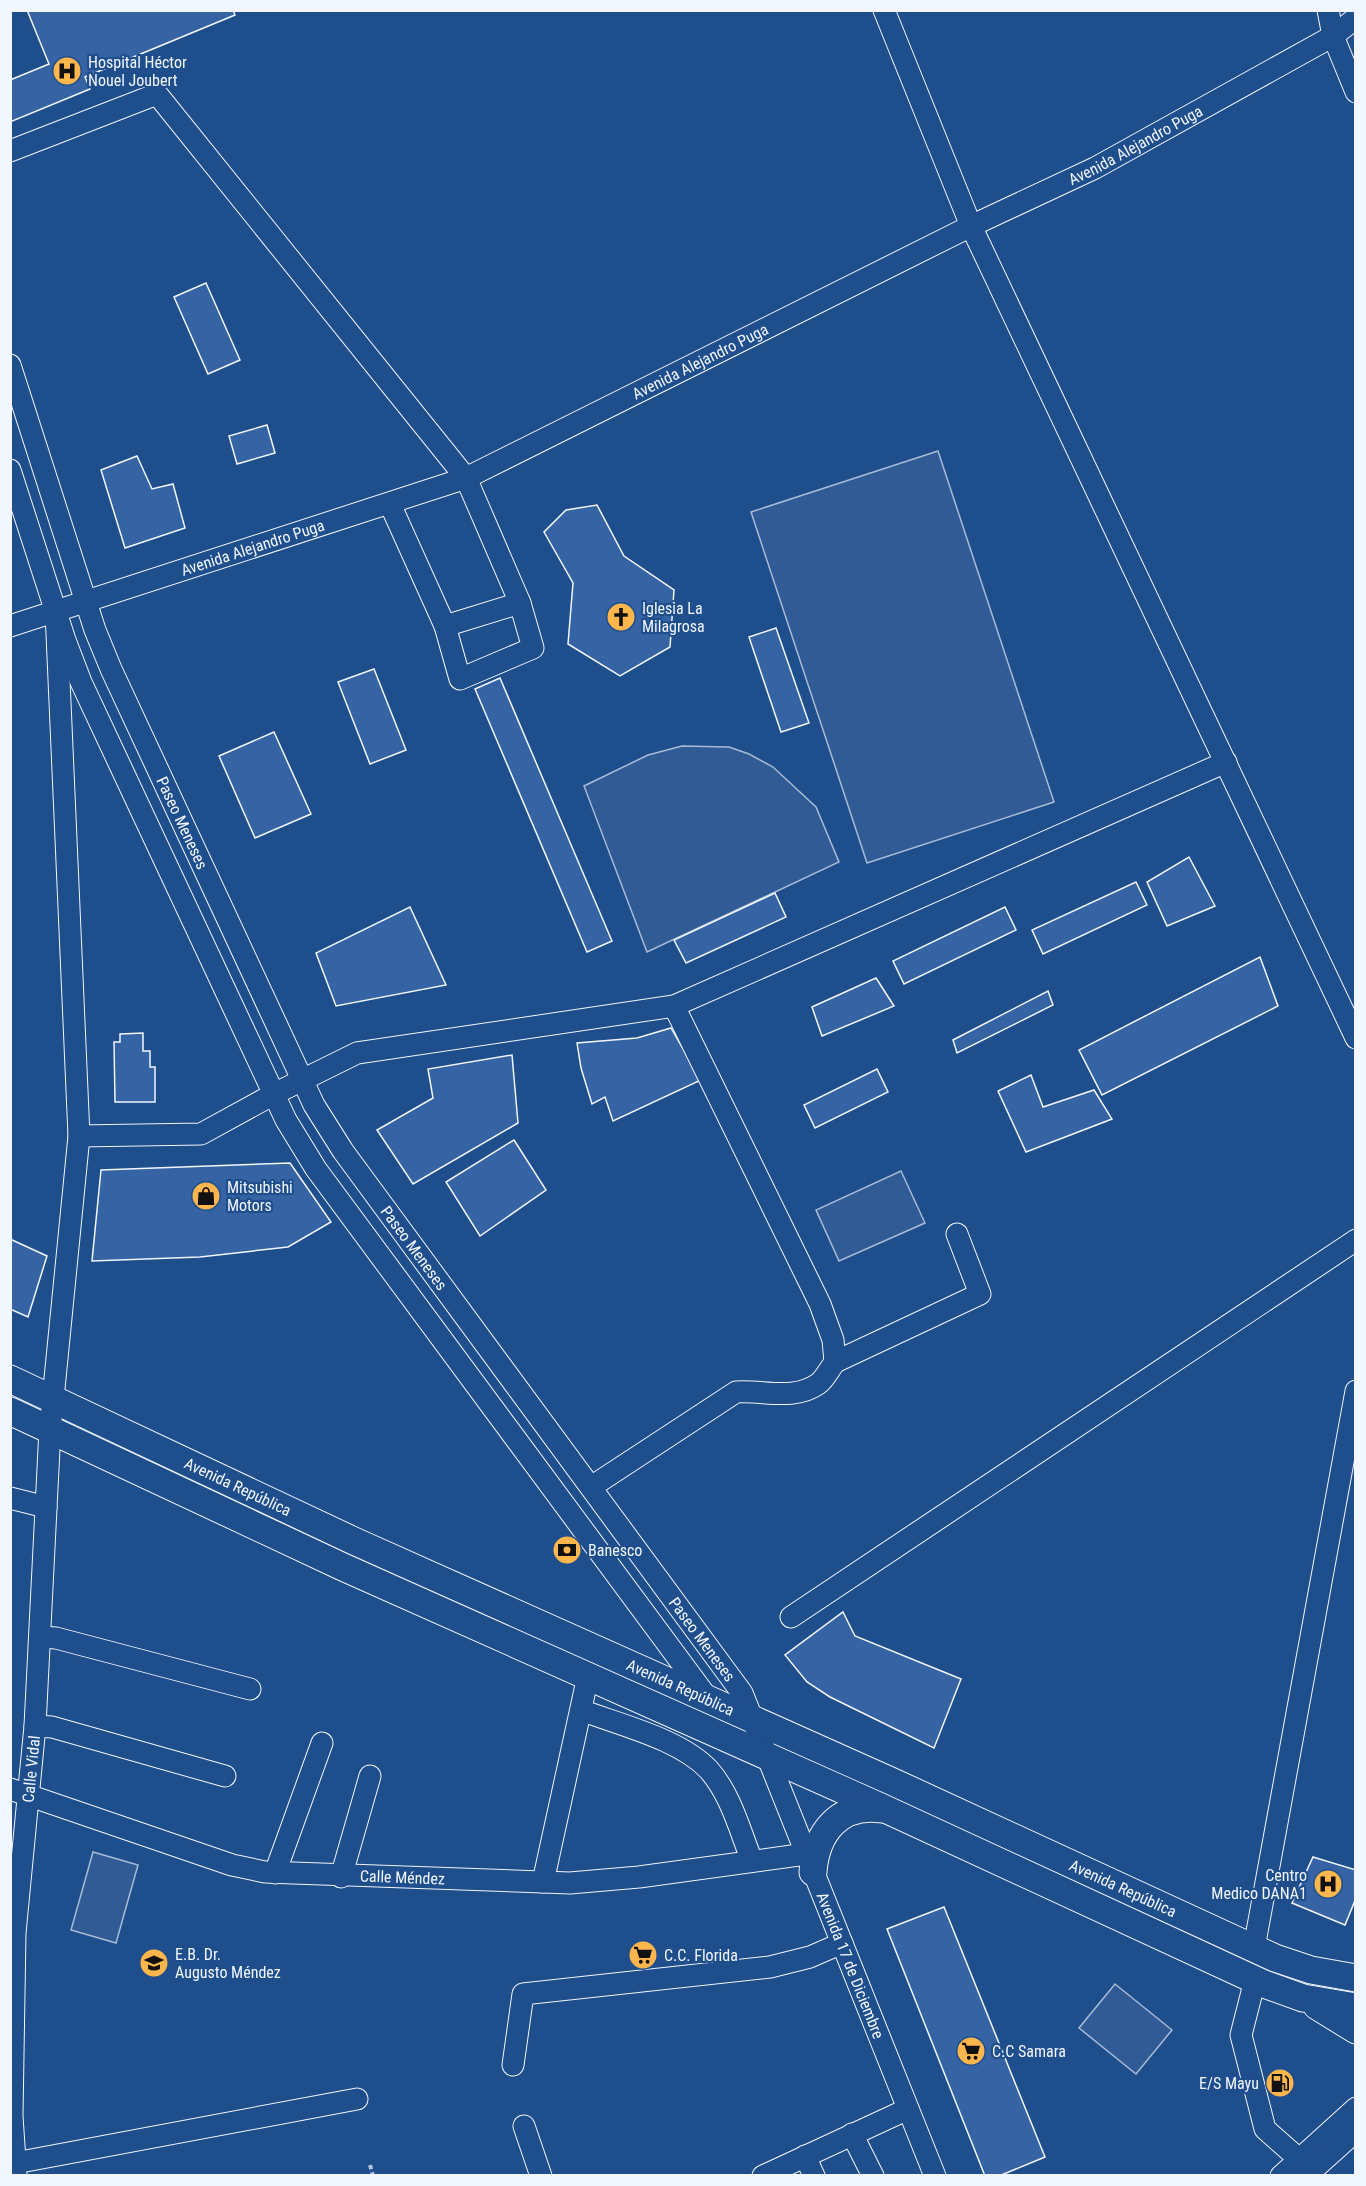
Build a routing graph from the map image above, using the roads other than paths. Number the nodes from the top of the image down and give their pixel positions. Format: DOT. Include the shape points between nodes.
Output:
graph roads {
  1 [pos="884,10"];
  2 [pos="1328,10"];
  3 [pos="1356,18"];
  4 [pos="1333,36"];
  5 [pos="1356,92"];
  6 [pos="10,151"];
  7 [pos="971,226"];
  8 [pos="10,365"];
  9 [pos="10,470"];
  10 [pos="466,478"];
  11 [pos="390,504"];
  12 [pos="86,602"];
  13 [pos="520,603"];
  14 [pos="56,611"];
  15 [pos="10,626"];
  16 [pos="445,626"];
  17 [pos="1226,762"];
  18 [pos="674,1006"];
  19 [pos="1356,1038"];
  20 [pos="303,1081"];
  21 [pos="274,1094"];
  22 [pos="79,1136"];
  23 [pos="957,1234"];
  24 [pos="1354,1242"];
  25 [pos="835,1362"];
  26 [pos="10,1379"];
  27 [pos="1356,1391"];
  28 [pos="53,1399"];
  29 [pos="10,1410"];
  30 [pos="50,1429"];
  31 [pos="591,1487"];
  32 [pos="10,1498"];
  33 [pos="46,1508"];
  34 [pos="790,1617"];
  35 [pos="39,1637"];
  36 [pos="588,1676"];
  37 [pos="250,1689"];
  38 [pos="707,1698"];
  39 [pos="581,1710"];
  40 [pos="753,1718"];
  41 [pos="35,1726"];
  42 [pos="322,1743"];
  43 [pos="768,1756"];
  44 [pos="225,1776"];
  45 [pos="370,1776"];
  46 [pos="19,1792"];
  47 [pos="886,1810"];
  48 [pos="752,1861"];
  49 [pos="810,1863"];
  50 [pos="275,1873"];
  51 [pos="341,1877"];
  52 [pos="543,1882"];
  53 [pos="842,1943"];
  54 [pos="1254,1948"];
  55 [pos="1356,1978"];
  56 [pos="1255,1980"];
  57 [pos="1303,1998"];
  58 [pos="1356,2007"];
  59 [pos="1356,2030"];
  60 [pos="513,2065"];
  61 [pos="357,2099"];
  62 [pos="1356,2108"];
  63 [pos="908,2109"];
  64 [pos="524,2126"];
  65 [pos="1356,2131"];
  66 [pos="852,2134"];
  67 [pos="806,2156"];
  68 [pos="1302,2167"];
  69 [pos="15,2169"];
  70 [pos="541,2175"];
  71 [pos="763,2175"];
  72 [pos="814,2175"];
  73 [pos="873,2175"];
  74 [pos="935,2175"];
  75 [pos="1281,2175"];
  1 -- 7 [label="street"];
  2 -- 4 [label="street"];
  3 -- 4 [label="street, Avenida Alejandro Puga"];
  4 -- 5 [label="street"];
  4 -- 7 [label="street, Avenida Alejandro Puga" via="1095,168"];
  6 -- 10 [label="street" via="158,94"];
  7 -- 10 [label="street, Avenida Alejandro Puga"];
  7 -- 17 [label="street"];
  8 -- 12 [label="street, Paseo Meneses"];
  9 -- 14 [label="street, Paseo Meneses"];
  10 -- 11 [label="street, Avenida Alejandro Puga"];
  10 -- 13 [label="street"];
  11 -- 12 [label="street, Avenida Alejandro Puga"];
  11 -- 16 [label="street"];
  12 -- 14 [label="street, Avenida Alejandro Puga"];
  12 -- 20 [label="street, Paseo Meneses" via="111,669"];
  13 -- 16 [label="street"];
  13 -- 16 [label="street" via="533,648 460,679"];
  14 -- 15 [label="street, Avenida Alejandro Puga"];
  14 -- 21 [label="street, Paseo Meneses" via="81,682"];
  14 -- 22 [label="street, Calle Vidal"];
  17 -- 18 [label="street"];
  17 -- 19 [label="street"];
  18 -- 20 [label="street" via="357,1053"];
  18 -- 25 [label="street" via="820,1304 833,1340"];
  20 -- 21 [label="street"];
  20 -- 31 [label="street, Paseo Meneses" via="342,1151"];
  21 -- 22 [label="street" via="201,1134"];
  21 -- 38 [label="street, Paseo Meneses" via="316,1169"];
  22 -- 28 [label="street, Calle Vidal"];
  23 -- 25 [label="street" via="980,1294"];
  24 -- 34 [label="street"];
  25 -- 31 [label="street" via="818,1384 784,1396 736,1392"];
  26 -- 28 [label="main road, Avenida República"];
  27 -- 54 [label="street"];
  28 -- 30 [label="street, Calle Vidal"];
  28 -- 38 [label="main road, Avenida República" via="354,1541"];
  29 -- 30 [label="main road, Avenida República"];
  30 -- 33 [label="street, Calle Vidal"];
  30 -- 36 [label="main road, Avenida República" via="342,1567"];
  31 -- 40 [label="street, Paseo Meneses" via="727,1672"];
  32 -- 33 [label="street"];
  33 -- 35 [label="street, Calle Vidal"];
  35 -- 37 [label="street" via="56,1638"];
  35 -- 41 [label="street, Calle Vidal"];
  36 -- 39 [label="street"];
  36 -- 43 [label="main road, Avenida República"];
  38 -- 40 [label="main road, Avenida República"];
  38 -- 43 [label="street, Paseo Meneses"];
  39 -- 48 [label="street" via="663,1741 691,1755 708,1770 732,1810"];
  39 -- 52 [label="street"];
  40 -- 43 [label="street, Paseo Meneses"];
  40 -- 54 [label="main road, Avenida República"];
  41 -- 44 [label="street" via="52,1727"];
  41 -- 46 [label="street, Calle Vidal"];
  42 -- 50 [label="street"];
  43 -- 47 [label="main road, Avenida República"];
  43 -- 49 [label="street, Avenida 17 de Diciembre"];
  45 -- 51 [label="street"];
  46 -- 50 [label="street, Calle Méndez" via="232,1865"];
  46 -- 69 [label="street, Calle Vidal" via="12,2066"];
  47 -- 49 [label="main road" via="858,1808 839,1817 830,1824"];
  47 -- 56 [label="main road, Avenida República"];
  48 -- 49 [label="street, Calle Méndez"];
  48 -- 52 [label="street, Calle Méndez" via="601,1881"];
  49 -- 53 [label="street, Avenida 17 de Diciembre"];
  50 -- 51 [label="street, Calle Méndez"];
  51 -- 52 [label="street, Calle Méndez"];
  53 -- 60 [label="street" via="810,1957 770,1967 523,1994"];
  53 -- 63 [label="street, Avenida 17 de Diciembre"];
  54 -- 55 [label="main road, Avenida República" via="1311,1970"];
  56 -- 57 [label="main road, Avenida República"];
  56 -- 68 [label="street" via="1241,2035 1265,2129"];
  57 -- 58 [label="main road"];
  57 -- 59 [label="main road"];
  61 -- 69 [label="street"];
  62 -- 68 [label="street"];
  63 -- 66 [label="street"];
  63 -- 74 [label="street, Avenida 17 de Diciembre"];
  64 -- 70 [label="street"];
  65 -- 68 [label="street"];
  66 -- 67 [label="street"];
  66 -- 73 [label="street"];
  67 -- 71 [label="street"];
  67 -- 72 [label="street"];
  68 -- 75 [label="street"];
}
